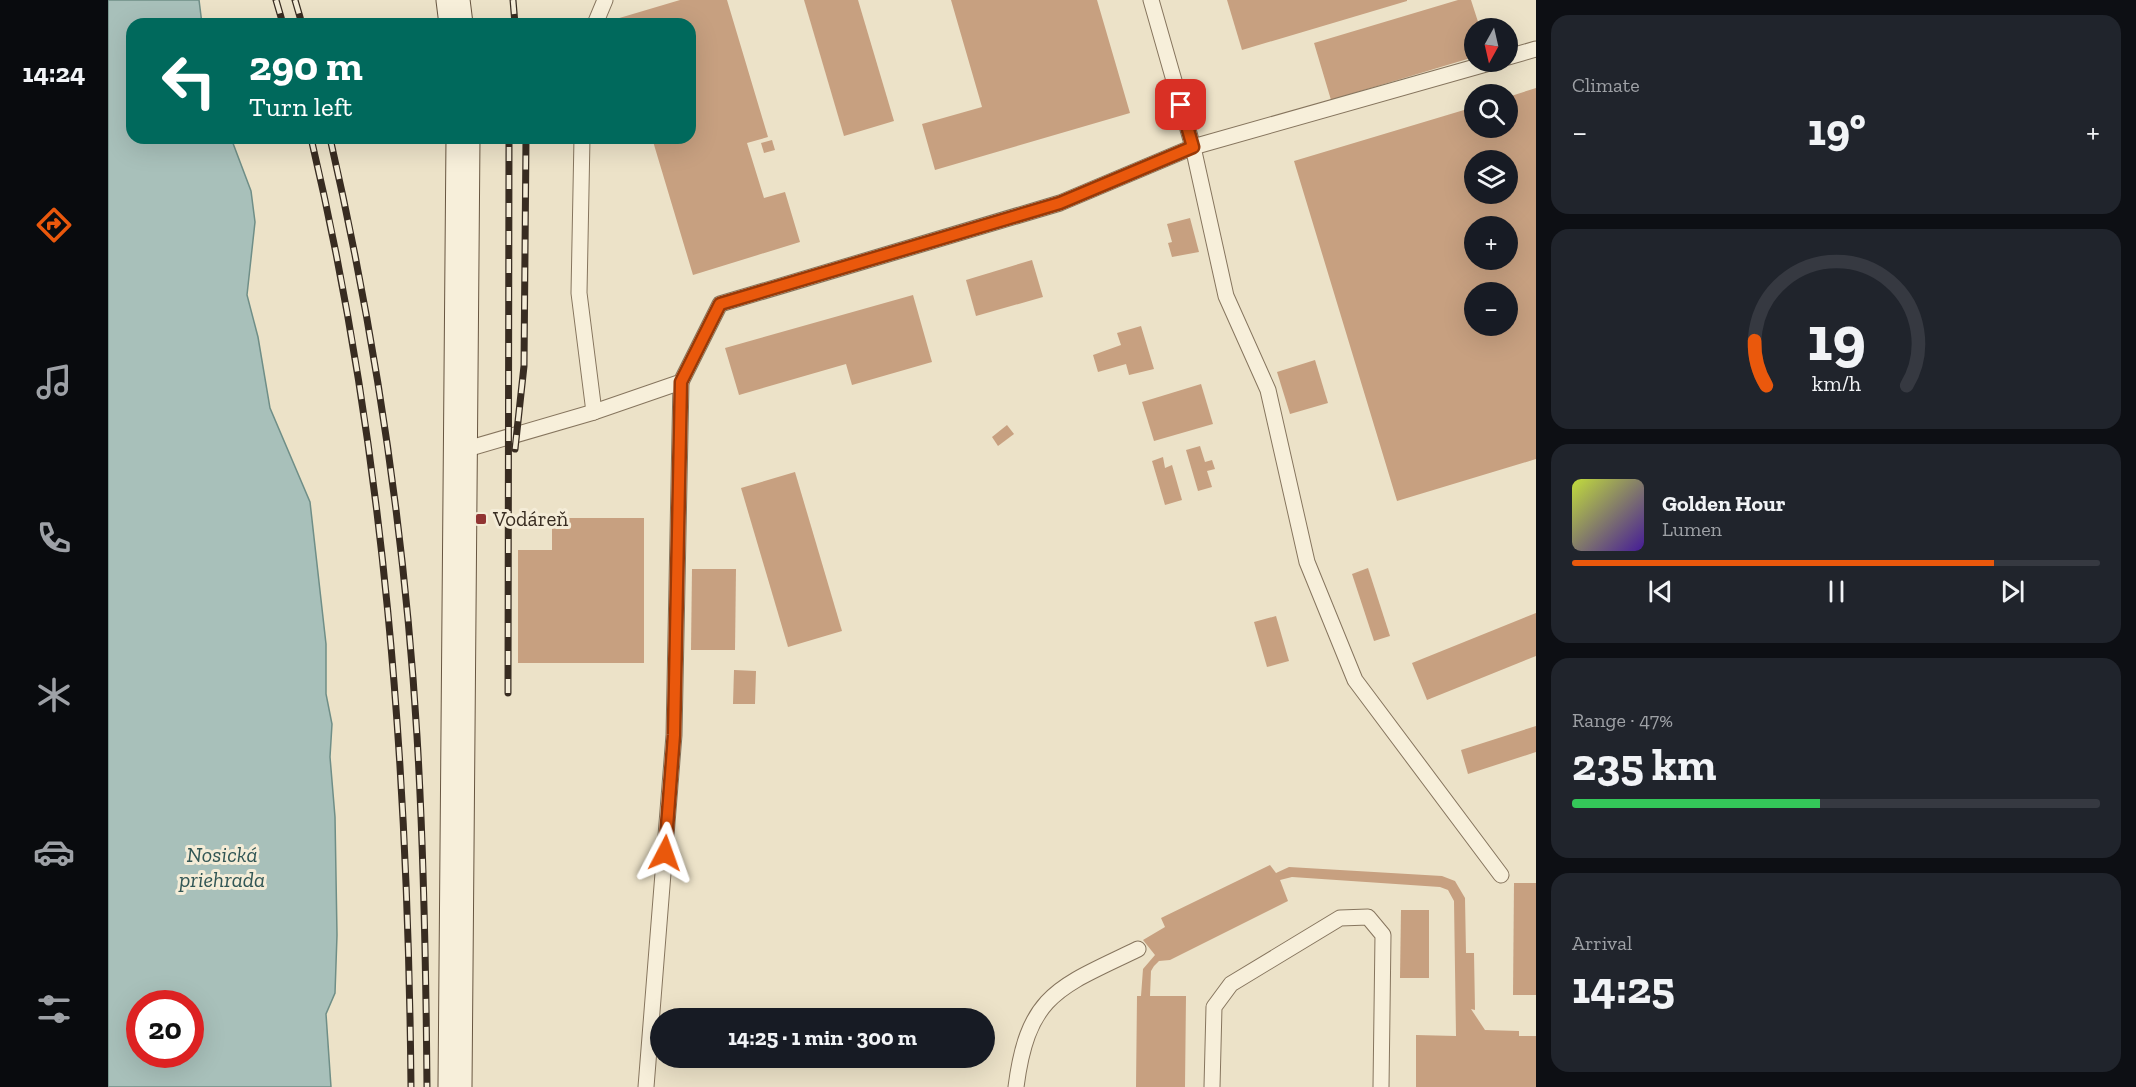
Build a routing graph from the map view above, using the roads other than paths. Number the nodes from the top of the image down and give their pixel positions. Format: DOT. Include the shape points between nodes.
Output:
graph roads {
  1 [pos="453,0"];
  2 [pos="604,0"];
  3 [pos="1151,0"];
  4 [pos="455,18"];
  5 [pos="597,18"];
  6 [pos="1536,49"];
  7 [pos="1518,54"];
  8 [pos="1464,70"];
  9 [pos="463,144"];
  10 [pos="582,144"];
  11 [pos="1193,147"];
  12 [pos="681,382"];
  13 [pos="594,412"];
  14 [pos="460,452"];
  15 [pos="1501,875"];
  16 [pos="1138,950"];
  17 [pos="455,1087"];
  18 [pos="646,1087"];
  19 [pos="1016,1087"];
  20 [pos="1212,1087"];
  21 [pos="1381,1087"];
  1 -- 4 [label="street"];
  2 -- 5 [label="lane"];
  3 -- 11 [label="lane"];
  6 -- 7 [label="lane"];
  8 -- 11 [label="lane"];
  9 -- 14 [label="street"];
  10 -- 13 [label="lane" via="579,293"];
  11 -- 12 [label="lane" via="1060,203 720,304"];
  11 -- 15 [label="lane" via="1226,296 1268,390 1307,562 1354,681"];
  12 -- 13 [label="lane"];
  12 -- 18 [label="lane" via="674,735"];
  13 -- 14 [label="lane"];
  14 -- 17 [label="street"];
  16 -- 19 [label="lane" via="1065,985 1038,1010 1024,1042"];
  20 -- 21 [label="lane" via="1214,1007 1231,984 1340,918 1368,917 1383,934"];
}
